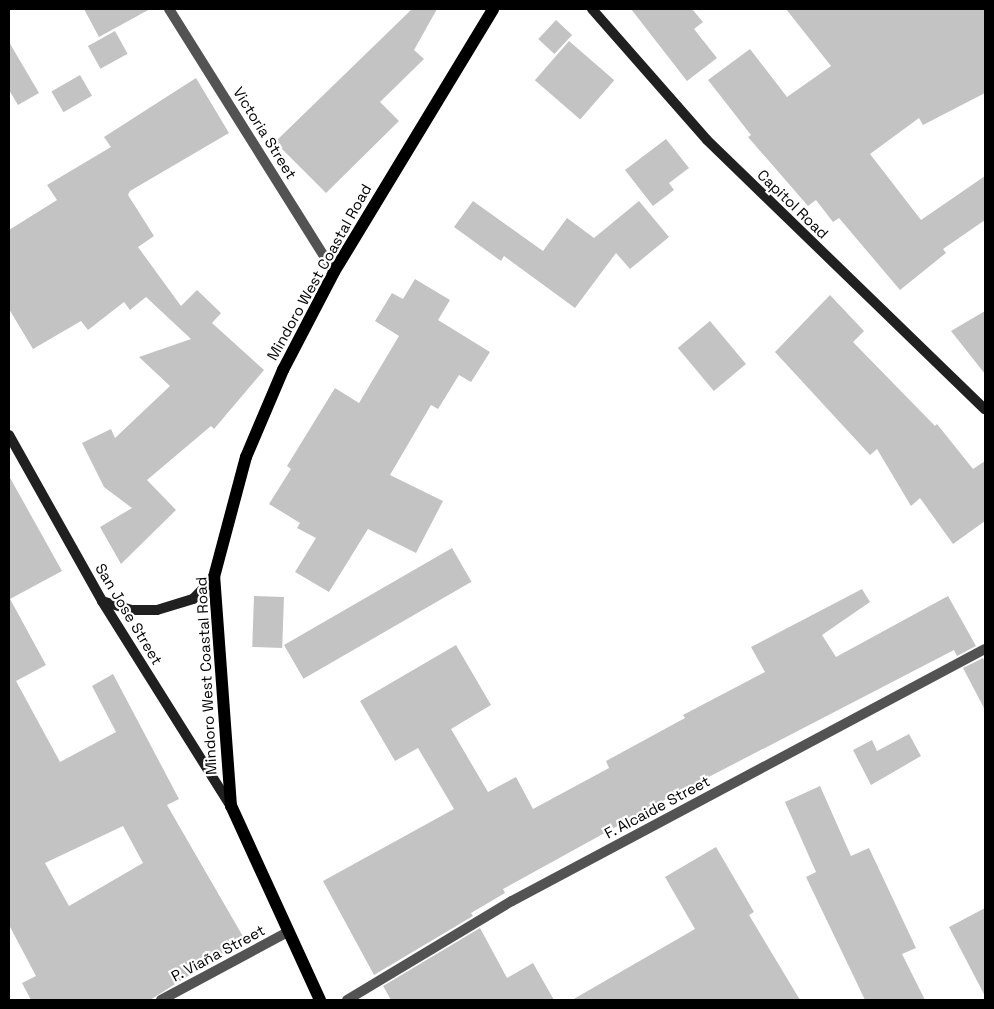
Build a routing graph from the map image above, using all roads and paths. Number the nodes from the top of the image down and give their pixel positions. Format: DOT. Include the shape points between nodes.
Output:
graph roads {
  1 [pos="169,9"];
  2 [pos="493,9"];
  3 [pos="592,9"];
  4 [pos="334,272"];
  5 [pos="985,409"];
  6 [pos="9,434"];
  7 [pos="214,577"];
  8 [pos="102,601"];
  9 [pos="985,649"];
  10 [pos="231,806"];
  11 [pos="288,932"];
  12 [pos="161,1000"];
  13 [pos="320,1000"];
  14 [pos="347,1000"];
  1 -- 4 [label="street, Victoria Street"];
  2 -- 4 [label="main road, Mindoro West Coastal Road"];
  3 -- 5 [label="street, Capitol Road" via="707,140"];
  4 -- 7 [label="main road, Mindoro West Coastal Road" via="283,370 246,457"];
  6 -- 8 [label="street, San Jose Street"];
  7 -- 8 [label="street" via="193,599 157,610 132,610"];
  7 -- 10 [label="main road, Mindoro West Coastal Road"];
  8 -- 10 [label="street, San Jose Street"];
  9 -- 14 [label="street, F. Alcaide Street" via="512,901"];
  10 -- 11 [label="main road, Mindoro West Coastal Road"];
  11 -- 12 [label="street, P. Viaña Street"];
  11 -- 13 [label="main road, Mindoro West Coastal Road"];
}
